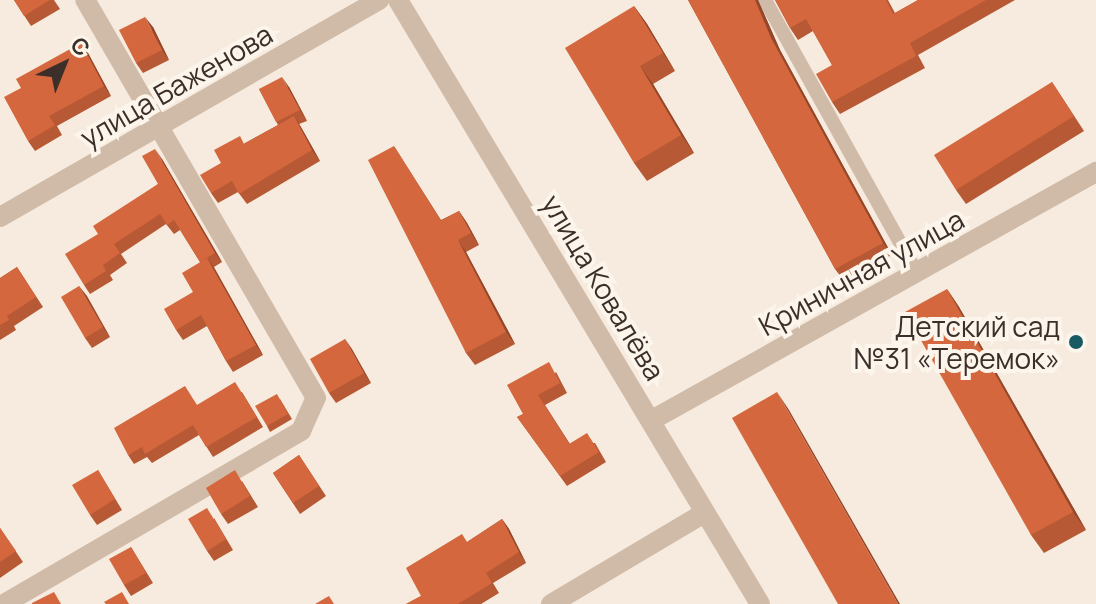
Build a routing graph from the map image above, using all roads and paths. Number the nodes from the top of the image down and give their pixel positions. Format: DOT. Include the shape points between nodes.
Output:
graph roads {
  1 [pos="85,0"];
  2 [pos="379,0"];
  3 [pos="398,0"];
  4 [pos="765,0"];
  5 [pos="159,127"];
  6 [pos="1096,172"];
  7 [pos="0,217"];
  8 [pos="917,273"];
  9 [pos="652,420"];
  10 [pos="704,513"];
  11 [pos="4,604"];
  12 [pos="551,604"];
  13 [pos="760,604"];
  1 -- 5 [label="street"];
  2 -- 5 [label="street, улица Баженова"];
  3 -- 9 [label="street, улица Ковалёва"];
  4 -- 8 [label="lane"];
  5 -- 7 [label="street, улица Баженова"];
  5 -- 11 [label="street" via="316,398 301,431"];
  6 -- 8 [label="street, Криничная улица"];
  8 -- 9 [label="street, Криничная улица"];
  9 -- 10 [label="street, улица Ковалёва"];
  10 -- 12 [label="street"];
  10 -- 13 [label="street, улица Ковалёва"];
}
